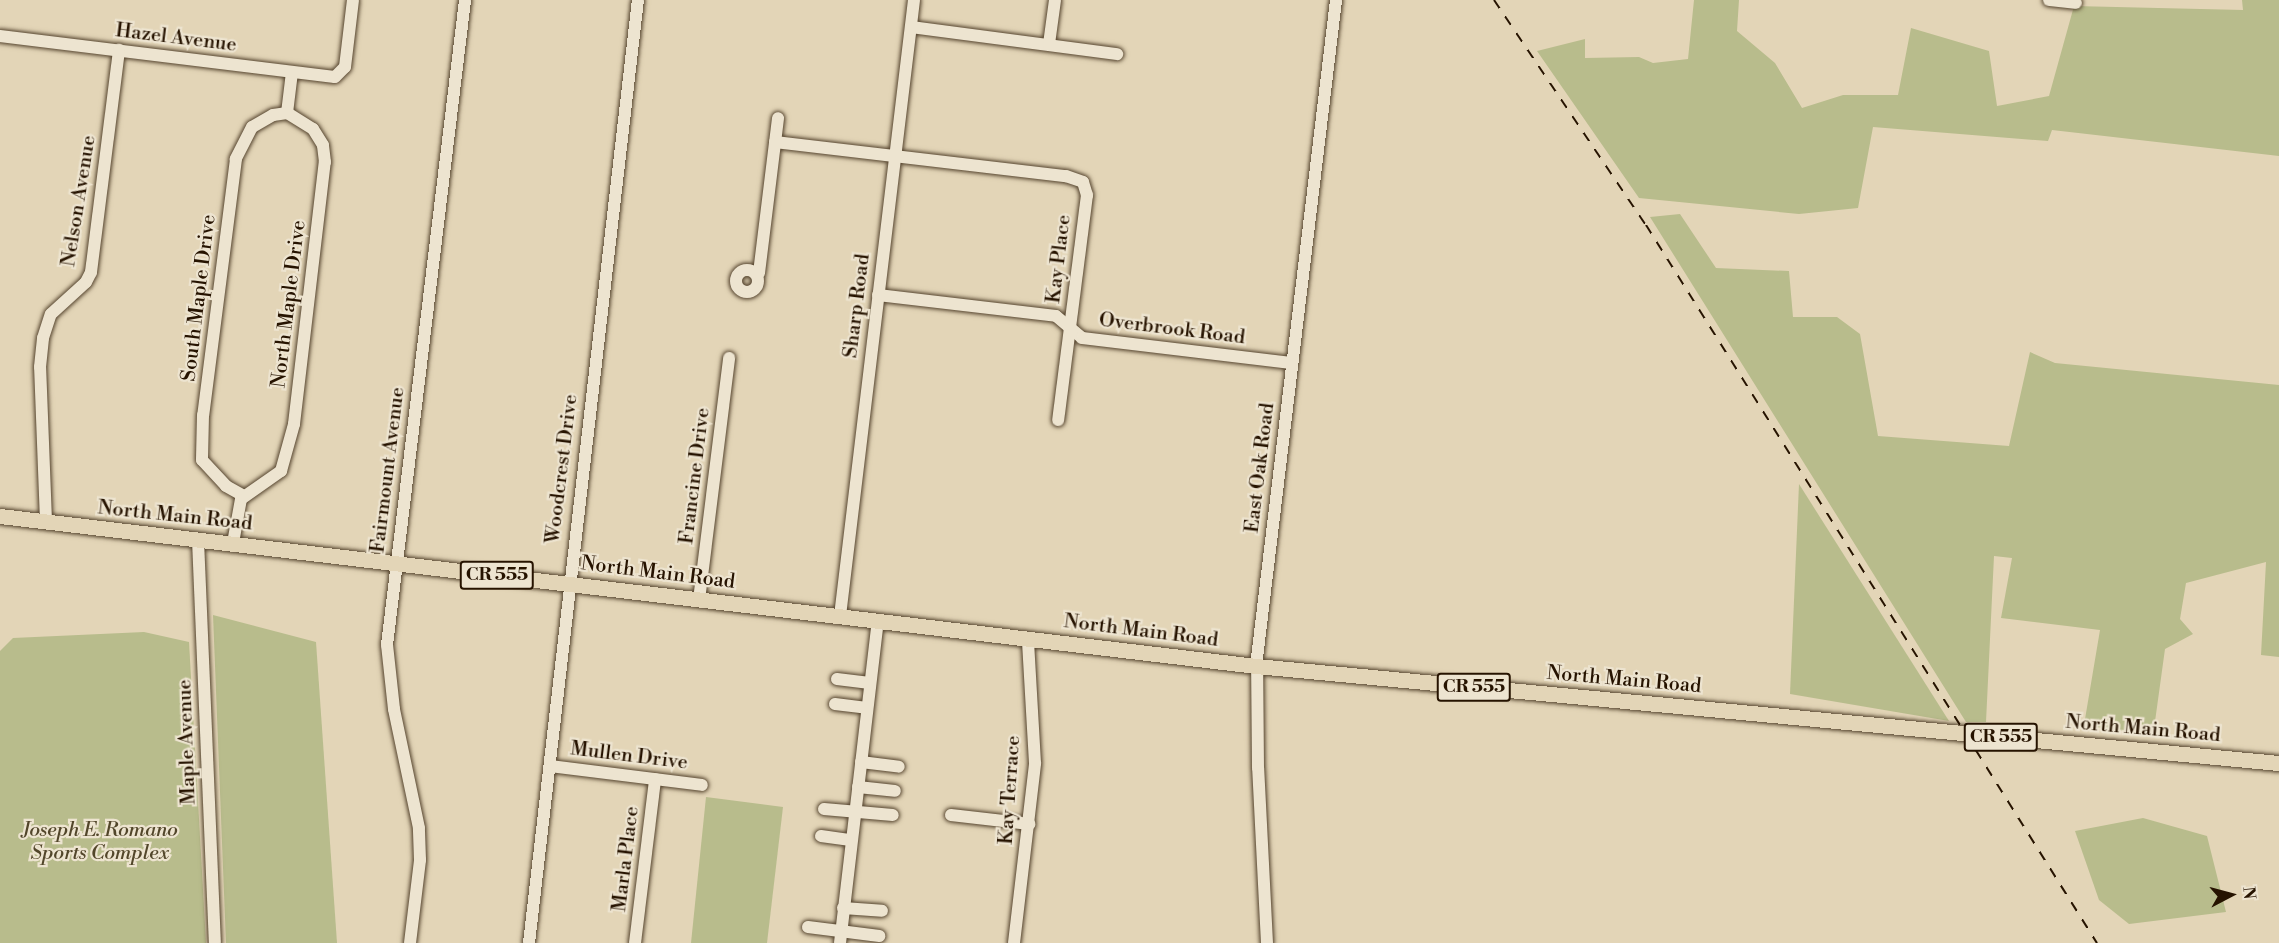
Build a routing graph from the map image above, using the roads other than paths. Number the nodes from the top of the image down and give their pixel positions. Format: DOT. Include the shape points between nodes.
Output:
graph roads {
  1 [pos="353,0"];
  2 [pos="465,0"];
  3 [pos="638,0"];
  4 [pos="914,0"];
  5 [pos="1054,0"];
  6 [pos="1336,0"];
  7 [pos="2049,0"];
  8 [pos="2076,3"];
  9 [pos="911,27"];
  10 [pos="0,36"];
  11 [pos="1049,44"];
  12 [pos="119,50"];
  13 [pos="1118,54"];
  14 [pos="292,72"];
  15 [pos="287,113"];
  16 [pos="778,118"];
  17 [pos="775,142"];
  18 [pos="895,156"];
  19 [pos="759,273"];
  20 [pos="878,295"];
  21 [pos="1070,327"];
  22 [pos="729,358"];
  23 [pos="1292,363"];
  24 [pos="1058,420"];
  25 [pos="244,496"];
  26 [pos="0,516"];
  27 [pos="46,521"];
  28 [pos="198,540"];
  29 [pos="233,543"];
  30 [pos="397,562"];
  31 [pos="569,584"];
  32 [pos="699,600"];
  33 [pos="840,616"];
  34 [pos="878,621"];
  35 [pos="1028,640"];
  36 [pos="1256,666"];
  37 [pos="837,680"];
  38 [pos="870,683"];
  39 [pos="835,704"];
  40 [pos="867,708"];
  41 [pos="861,762"];
  42 [pos="2279,763"];
  43 [pos="550,766"];
  44 [pos="899,767"];
  45 [pos="655,779"];
  46 [pos="702,785"];
  47 [pos="858,787"];
  48 [pos="895,791"];
  49 [pos="824,808"];
  50 [pos="855,813"];
  51 [pos="893,815"];
  52 [pos="951,815"];
  53 [pos="1029,824"];
  54 [pos="821,836"];
  55 [pos="851,840"];
  56 [pos="843,908"];
  57 [pos="882,911"];
  58 [pos="808,927"];
  59 [pos="879,936"];
  60 [pos="840,937"];
  61 [pos="215,943"];
  62 [pos="410,943"];
  63 [pos="529,943"];
  64 [pos="635,943"];
  65 [pos="1014,943"];
  66 [pos="1267,943"];
  1 -- 14 [label="street, Hazel Avenue" via="344,68 334,77"];
  2 -- 30 [label="street, Fairmount Avenue"];
  3 -- 31 [label="street, Woodcrest Drive"];
  4 -- 9 [label="street, Sharp Road"];
  5 -- 11 [label="street"];
  6 -- 23 [label="street, East Oak Road"];
  7 -- 8 [label="street"];
  9 -- 11 [label="street"];
  9 -- 18 [label="street, Sharp Road"];
  10 -- 12 [label="street, Hazel Avenue"];
  11 -- 13 [label="street"];
  12 -- 14 [label="street, Hazel Avenue"];
  12 -- 27 [label="street, Nelson Avenue" via="91,272 79,289 51,314 43,338 40,367"];
  14 -- 15 [label="street"];
  15 -- 25 [label="street, North Maple Drive" via="303,121 319,137 325,153 325,173 290,450 275,477"];
  15 -- 25 [label="street, South Maple Drive" via="273,115 252,127 236,159 203,414 202,460 226,486"];
  16 -- 17 [label="street"];
  17 -- 18 [label="street"];
  17 -- 19 [label="street"];
  18 -- 20 [label="street, Sharp Road"];
  18 -- 21 [label="street, Kay Place" via="1078,179 1086,187"];
  20 -- 21 [label="street, Overbrook Road" via="1056,316"];
  20 -- 33 [label="street, Sharp Road"];
  21 -- 23 [label="street, Overbrook Road" via="1082,338"];
  21 -- 24 [label="street, Kay Place"];
  22 -- 32 [label="street, Francine Drive"];
  23 -- 36 [label="street, East Oak Road"];
  25 -- 29 [label="street" via="237,509"];
  26 -- 27 [label="main road, North Main Road / CR 555"];
  27 -- 28 [label="main road, North Main Road / CR 555"];
  28 -- 29 [label="main road, North Main Road / CR 555"];
  28 -- 61 [label="street, Maple Avenue"];
  29 -- 30 [label="main road, North Main Road / CR 555"];
  30 -- 31 [label="main road, North Main Road / CR 555"];
  30 -- 62 [label="street, Fairmount Avenue" via="388,674 420,848"];
  31 -- 32 [label="main road, North Main Road / CR 555"];
  31 -- 43 [label="street, Woodcrest Drive"];
  32 -- 33 [label="main road, North Main Road / CR 555"];
  33 -- 34 [label="main road, North Main Road / CR 555"];
  34 -- 35 [label="main road, North Main Road / CR 555"];
  34 -- 38 [label="street"];
  35 -- 36 [label="main road, North Main Road / CR 555"];
  35 -- 53 [label="street, Kay Terrace" via="1035,763"];
  36 -- 42 [label="main road, North Main Road / CR 555"];
  36 -- 66 [label="street, East Oak Road"];
  37 -- 38 [label="street"];
  38 -- 40 [label="street"];
  39 -- 40 [label="street"];
  40 -- 41 [label="street"];
  41 -- 44 [label="street"];
  41 -- 47 [label="street"];
  43 -- 45 [label="street, Mullen Drive"];
  43 -- 63 [label="street, Woodcrest Drive"];
  45 -- 46 [label="street, Mullen Drive"];
  45 -- 64 [label="street, Marla Place"];
  47 -- 48 [label="street"];
  47 -- 50 [label="street"];
  49 -- 50 [label="street"];
  50 -- 51 [label="street"];
  50 -- 55 [label="street"];
  52 -- 53 [label="street"];
  53 -- 65 [label="street, Kay Terrace"];
  54 -- 55 [label="street"];
  55 -- 56 [label="street"];
  56 -- 57 [label="street"];
  56 -- 60 [label="street"];
  58 -- 60 [label="street"];
  59 -- 60 [label="street"];
}
